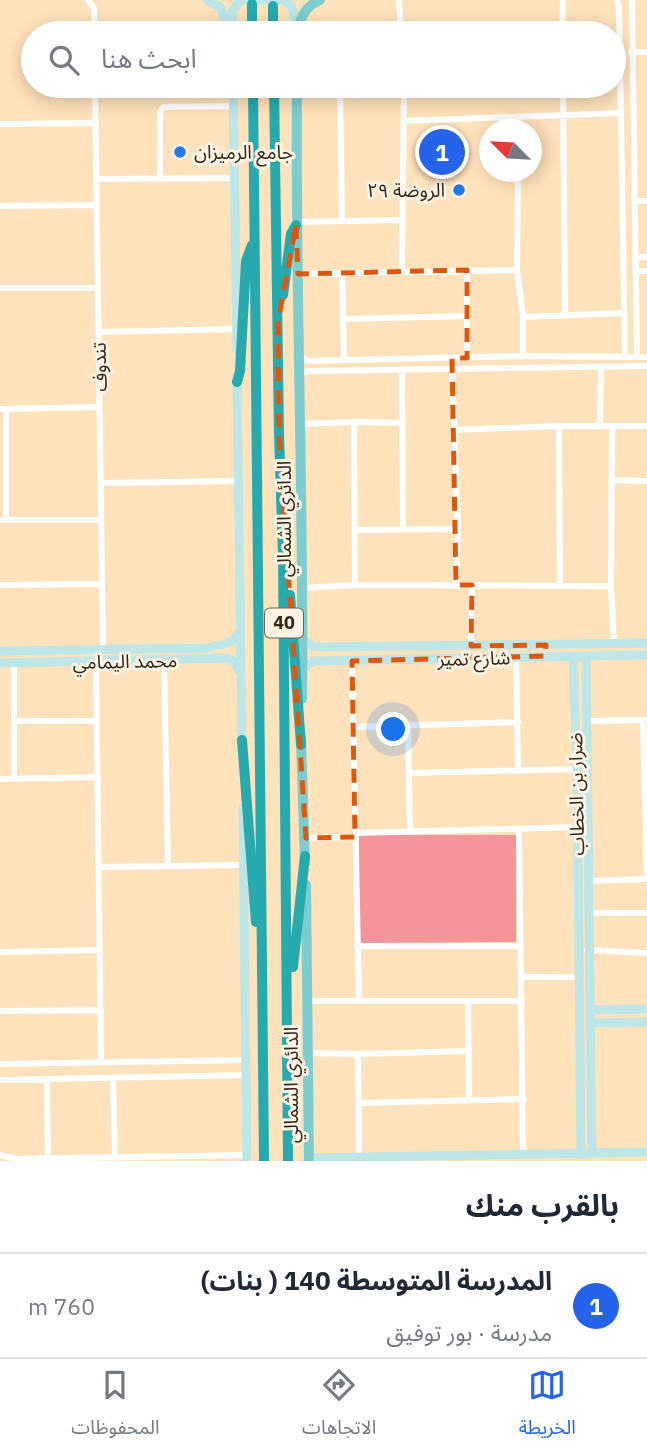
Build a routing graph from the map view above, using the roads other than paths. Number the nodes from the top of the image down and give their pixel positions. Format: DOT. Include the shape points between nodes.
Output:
graph roads {
  1 [pos="88,0"];
  2 [pos="207,0"];
  3 [pos="320,0"];
  4 [pos="399,0"];
  5 [pos="563,0"];
  6 [pos="285,1"];
  7 [pos="248,2"];
  8 [pos="618,3"];
  9 [pos="631,3"];
  10 [pos="273,6"];
  11 [pos="94,21"];
  12 [pos="226,21"];
  13 [pos="232,21"];
  14 [pos="250,21"];
  15 [pos="273,21"];
  16 [pos="296,21"];
  17 [pos="301,21"];
  18 [pos="400,21"];
  19 [pos="562,21"];
  20 [pos="618,21"];
  21 [pos="631,52"];
  22 [pos="647,52"];
  23 [pos="95,98"];
  24 [pos="233,98"];
  25 [pos="253,98"];
  26 [pos="274,98"];
  27 [pos="297,98"];
  28 [pos="340,98"];
  29 [pos="404,98"];
  30 [pos="563,98"];
  31 [pos="619,98"];
  32 [pos="233,106"];
  33 [pos="619,113"];
  34 [pos="563,116"];
  35 [pos="518,118"];
  36 [pos="404,121"];
  37 [pos="95,123"];
  38 [pos="0,124"];
  39 [pos="160,178"];
  40 [pos="234,178"];
  41 [pos="96,179"];
  42 [pos="518,182"];
  43 [pos="635,201"];
  44 [pos="647,201"];
  45 [pos="96,205"];
  46 [pos="0,206"];
  47 [pos="342,220"];
  48 [pos="401,220"];
  49 [pos="296,223"];
  50 [pos="622,229"];
  51 [pos="634,229"];
  52 [pos="254,239"];
  53 [pos="647,257"];
  54 [pos="635,258"];
  55 [pos="467,270"];
  56 [pos="517,270"];
  57 [pos="401,271"];
  58 [pos="635,271"];
  59 [pos="647,271"];
  60 [pos="342,273"];
  61 [pos="298,274"];
  62 [pos="0,288"];
  63 [pos="97,288"];
  64 [pos="624,313"];
  65 [pos="565,314"];
  66 [pos="467,316"];
  67 [pos="523,317"];
  68 [pos="344,319"];
  69 [pos="278,322"];
  70 [pos="236,329"];
  71 [pos="98,332"];
  72 [pos="638,338"];
  73 [pos="626,340"];
  74 [pos="523,356"];
  75 [pos="625,356"];
  76 [pos="647,356"];
  77 [pos="637,357"];
  78 [pos="304,358"];
  79 [pos="467,358"];
  80 [pos="344,360"];
  81 [pos="601,366"];
  82 [pos="647,366"];
  83 [pos="452,368"];
  84 [pos="402,369"];
  85 [pos="304,372"];
  86 [pos="237,382"];
  87 [pos="99,407"];
  88 [pos="3,409"];
  89 [pos="354,422"];
  90 [pos="403,423"];
  91 [pos="301,424"];
  92 [pos="559,426"];
  93 [pos="647,426"];
  94 [pos="600,427"];
  95 [pos="612,427"];
  96 [pos="454,430"];
  97 [pos="612,480"];
  98 [pos="238,481"];
  99 [pos="647,481"];
  100 [pos="100,483"];
  101 [pos="3,520"];
  102 [pos="101,520"];
  103 [pos="403,529"];
  104 [pos="458,529"];
  105 [pos="355,530"];
  106 [pos="284,556"];
  107 [pos="0,584"];
  108 [pos="102,584"];
  109 [pos="355,584"];
  110 [pos="472,584"];
  111 [pos="561,584"];
  112 [pos="456,585"];
  113 [pos="611,586"];
  114 [pos="302,588"];
  115 [pos="240,632"];
  116 [pos="302,639"];
  117 [pos="647,643"];
  118 [pos="614,644"];
  119 [pos="550,645"];
  120 [pos="314,646"];
  121 [pos="471,646"];
  122 [pos="207,648"];
  123 [pos="103,649"];
  124 [pos="0,651"];
  125 [pos="647,655"];
  126 [pos="550,656"];
  127 [pos="573,656"];
  128 [pos="586,656"];
  129 [pos="516,657"];
  130 [pos="207,659"];
  131 [pos="164,660"];
  132 [pos="96,661"];
  133 [pos="314,661"];
  134 [pos="352,661"];
  135 [pos="0,663"];
  136 [pos="14,663"];
  137 [pos="586,667"];
  138 [pos="573,668"];
  139 [pos="302,669"];
  140 [pos="241,674"];
  141 [pos="587,720"];
  142 [pos="645,720"];
  143 [pos="14,721"];
  144 [pos="97,722"];
  145 [pos="517,722"];
  146 [pos="408,725"];
  147 [pos="354,726"];
  148 [pos="242,740"];
  149 [pos="301,746"];
  150 [pos="577,769"];
  151 [pos="518,770"];
  152 [pos="409,773"];
  153 [pos="98,777"];
  154 [pos="0,779"];
  155 [pos="14,779"];
  156 [pos="578,827"];
  157 [pos="519,829"];
  158 [pos="410,832"];
  159 [pos="355,835"];
  160 [pos="306,838"];
  161 [pos="305,856"];
  162 [pos="243,865"];
  163 [pos="167,866"];
  164 [pos="99,867"];
  165 [pos="647,879"];
  166 [pos="590,881"];
  167 [pos="590,913"];
  168 [pos="647,913"];
  169 [pos="590,930"];
  170 [pos="577,931"];
  171 [pos="357,946"];
  172 [pos="521,946"];
  173 [pos="100,950"];
  174 [pos="589,951"];
  175 [pos="0,952"];
  176 [pos="647,953"];
  177 [pos="578,955"];
  178 [pos="579,976"];
  179 [pos="521,977"];
  180 [pos="263,986"];
  181 [pos="308,1001"];
  182 [pos="359,1001"];
  183 [pos="468,1001"];
  184 [pos="522,1001"];
  185 [pos="647,1009"];
  186 [pos="101,1010"];
  187 [pos="595,1010"];
  188 [pos="0,1011"];
  189 [pos="647,1022"];
  190 [pos="287,1026"];
  191 [pos="590,1028"];
  192 [pos="468,1051"];
  193 [pos="309,1053"];
  194 [pos="358,1054"];
  195 [pos="585,1058"];
  196 [pos="246,1060"];
  197 [pos="101,1063"];
  198 [pos="0,1064"];
  199 [pos="246,1075"];
  200 [pos="113,1077"];
  201 [pos="47,1079"];
  202 [pos="0,1080"];
  203 [pos="524,1099"];
  204 [pos="468,1100"];
  205 [pos="359,1103"];
  206 [pos="647,1152"];
  207 [pos="593,1154"];
  208 [pos="0,1155"];
  209 [pos="581,1155"];
  210 [pos="523,1156"];
  211 [pos="116,1157"];
  212 [pos="48,1158"];
  213 [pos="247,1158"];
  214 [pos="359,1158"];
  215 [pos="485,1158"];
  216 [pos="501,1158"];
  217 [pos="309,1160"];
  218 [pos="264,1161"];
  219 [pos="289,1161"];
  1 -- 11 [label="street" via="94,8"];
  2 -- 12 [label="street" via="220,7"];
  3 -- 17 [label="main road" via="303,13"];
  4 -- 18 [label="street"];
  5 -- 19 [label="street"];
  6 -- 7 [label="street"];
  6 -- 16 [label="street"];
  7 -- 13 [label="street" via="236,4"];
  7 -- 14 [label="highway"];
  8 -- 9 [label="street"];
  8 -- 20 [label="street"];
  9 -- 21 [label="street"];
  10 -- 15 [label="highway"];
  21 -- 22 [label="street"];
  21 -- 43 [label="street"];
  23 -- 37 [label="street, تندوف"];
  24 -- 32 [label="street"];
  25 -- 52 [label="highway, الدائري الشمالي / 40"];
  26 -- 69 [label="highway, الدائري الشمالي / 40"];
  27 -- 49 [label="main road, الدائري الشمالي"];
  28 -- 47 [label="street"];
  29 -- 36 [label="street"];
  30 -- 34 [label="street"];
  31 -- 33 [label="street"];
  32 -- 39 [label="street" via="163,107"];
  32 -- 40 [label="street"];
  33 -- 34 [label="street"];
  33 -- 50 [label="street"];
  34 -- 35 [label="street"];
  34 -- 65 [label="street"];
  35 -- 36 [label="street"];
  36 -- 48 [label="street"];
  37 -- 38 [label="street"];
  37 -- 41 [label="street, تندوف"];
  39 -- 40 [label="street"];
  39 -- 41 [label="street"];
  40 -- 70 [label="street"];
  41 -- 45 [label="street, تندوف"];
  42 -- 56 [label="street"];
  43 -- 44 [label="street"];
  43 -- 51 [label="street"];
  45 -- 46 [label="street"];
  45 -- 63 [label="street, تندوف"];
  47 -- 48 [label="street"];
  47 -- 49 [label="street"];
  48 -- 57 [label="street"];
  49 -- 61 [label="main road, الدائري الشمالي"];
  49 -- 69 [label="highway"];
  50 -- 51 [label="street"];
  50 -- 64 [label="street"];
  51 -- 54 [label="street"];
  52 -- 86 [label="highway" via="246,261"];
  52 -- 180 [label="highway, الدائري الشمالي / 40"];
  53 -- 54 [label="street"];
  54 -- 58 [label="street"];
  55 -- 56 [label="street"];
  55 -- 57 [label="street"];
  55 -- 66 [label="street"];
  56 -- 67 [label="street"];
  57 -- 60 [label="street"];
  58 -- 59 [label="street"];
  58 -- 72 [label="street"];
  60 -- 61 [label="street"];
  60 -- 68 [label="street"];
  61 -- 78 [label="main road, الدائري الشمالي"];
  62 -- 63 [label="street"];
  63 -- 71 [label="street, تندوف"];
  64 -- 65 [label="street"];
  64 -- 73 [label="street"];
  65 -- 67 [label="street"];
  66 -- 68 [label="street"];
  66 -- 79 [label="street"];
  67 -- 74 [label="street"];
  68 -- 80 [label="street"];
  69 -- 106 [label="highway, الدائري الشمالي / 40"];
  70 -- 71 [label="street"];
  70 -- 86 [label="street"];
  71 -- 87 [label="street, تندوف"];
  72 -- 73 [label="street" via="631,344"];
  72 -- 77 [label="street"];
  73 -- 75 [label="street"];
  74 -- 75 [label="street"];
  74 -- 79 [label="street"];
  75 -- 77 [label="street"];
  76 -- 77 [label="street"];
  78 -- 80 [label="street"];
  78 -- 85 [label="main road, الدائري الشمالي"];
  79 -- 80 [label="street"];
  81 -- 82 [label="street"];
  81 -- 83 [label="street"];
  81 -- 94 [label="street"];
  83 -- 84 [label="street"];
  83 -- 96 [label="street"];
  84 -- 85 [label="street"];
  84 -- 90 [label="street"];
  85 -- 91 [label="main road, الدائري الشمالي"];
  86 -- 98 [label="street"];
  87 -- 88 [label="street"];
  87 -- 100 [label="street, تندوف"];
  88 -- 101 [label="street"];
  89 -- 90 [label="street"];
  89 -- 91 [label="street"];
  89 -- 105 [label="street"];
  90 -- 103 [label="street"];
  91 -- 114 [label="main road, الدائري الشمالي"];
  92 -- 94 [label="street"];
  92 -- 96 [label="street"];
  92 -- 111 [label="street"];
  93 -- 95 [label="street"];
  94 -- 95 [label="street"];
  95 -- 97 [label="street"];
  96 -- 104 [label="street"];
  97 -- 99 [label="street"];
  97 -- 113 [label="street"];
  98 -- 100 [label="street"];
  98 -- 115 [label="street"];
  100 -- 102 [label="street, تندوف"];
  101 -- 102 [label="street"];
  102 -- 108 [label="street, تندوف"];
  103 -- 104 [label="street"];
  103 -- 105 [label="street"];
  104 -- 112 [label="street"];
  105 -- 109 [label="street"];
  106 -- 149 [label="highway"];
  106 -- 190 [label="highway, الدائري الشمالي / 40"];
  107 -- 108 [label="street"];
  108 -- 123 [label="street, تندوف"];
  109 -- 112 [label="street"];
  109 -- 114 [label="street"];
  110 -- 111 [label="street"];
  110 -- 112 [label="street"];
  110 -- 121 [label="street"];
  111 -- 113 [label="street"];
  113 -- 118 [label="street"];
  114 -- 116 [label="main road, الدائري الشمالي"];
  115 -- 122 [label="street, محمد اليمامي" via="231,642"];
  115 -- 140 [label="street"];
  116 -- 120 [label="street"];
  116 -- 139 [label="main road, الدائري الشمالي"];
  117 -- 118 [label="street"];
  118 -- 119 [label="street"];
  119 -- 121 [label="street"];
  119 -- 126 [label="street"];
  120 -- 121 [label="street"];
  120 -- 133 [label="street"];
  122 -- 123 [label="street, محمد اليمامي"];
  122 -- 130 [label="street" via="213,650"];
  123 -- 124 [label="street, محمد اليمامي"];
  125 -- 128 [label="street, شارع تمير"];
  126 -- 127 [label="street, شارع تمير"];
  126 -- 129 [label="street, شارع تمير"];
  127 -- 128 [label="street, شارع تمير"];
  127 -- 138 [label="street, ضرار بن الخطاب"];
  128 -- 137 [label="street, ضرار بن الخطاب"];
  129 -- 134 [label="street, شارع تمير"];
  129 -- 145 [label="street"];
  130 -- 131 [label="street, محمد اليمامي"];
  130 -- 140 [label="street, محمد اليمامي" via="228,658"];
  131 -- 132 [label="street, محمد اليمامي"];
  131 -- 163 [label="street"];
  132 -- 136 [label="street, محمد اليمامي"];
  132 -- 144 [label="street"];
  133 -- 134 [label="street, شارع تمير"];
  133 -- 139 [label="street"];
  134 -- 147 [label="street"];
  135 -- 136 [label="street, محمد اليمامي"];
  136 -- 143 [label="street"];
  137 -- 138 [label="street" via="579,662"];
  137 -- 141 [label="street, ضرار بن الخطاب"];
  138 -- 150 [label="street, ضرار بن الخطاب"];
  139 -- 149 [label="main road, الدائري الشمالي"];
  140 -- 148 [label="street"];
  141 -- 142 [label="street"];
  141 -- 166 [label="street, ضرار بن الخطاب"];
  142 -- 165 [label="street"];
  143 -- 144 [label="street"];
  143 -- 155 [label="street"];
  144 -- 153 [label="street"];
  145 -- 146 [label="street"];
  145 -- 151 [label="street"];
  146 -- 147 [label="street"];
  146 -- 152 [label="street"];
  147 -- 159 [label="street"];
  148 -- 162 [label="street"];
  148 -- 180 [label="highway"];
  149 -- 160 [label="main road, الدائري الشمالي"];
  150 -- 151 [label="street"];
  150 -- 156 [label="street, ضرار بن الخطاب"];
  151 -- 152 [label="street"];
  152 -- 158 [label="street"];
  153 -- 155 [label="street"];
  153 -- 164 [label="street"];
  154 -- 155 [label="street"];
  156 -- 157 [label="street"];
  156 -- 170 [label="street, ضرار بن الخطاب"];
  157 -- 158 [label="street"];
  157 -- 172 [label="street"];
  158 -- 159 [label="street"];
  159 -- 160 [label="street"];
  159 -- 171 [label="street"];
  160 -- 161 [label="main road, الدائري الشمالي"];
  161 -- 181 [label="main road, الدائري الشمالي"];
  161 -- 190 [label="highway"];
  162 -- 163 [label="street"];
  162 -- 196 [label="street"];
  163 -- 164 [label="street"];
  164 -- 173 [label="street"];
  165 -- 166 [label="street"];
  166 -- 167 [label="street, ضرار بن الخطاب"];
  167 -- 168 [label="street"];
  167 -- 169 [label="street, ضرار بن الخطاب"];
  169 -- 170 [label="street" via="587,942 582,943"];
  169 -- 174 [label="street, ضرار بن الخطاب"];
  170 -- 177 [label="street, ضرار بن الخطاب"];
  171 -- 172 [label="street"];
  171 -- 182 [label="street"];
  172 -- 179 [label="street"];
  173 -- 175 [label="street"];
  173 -- 186 [label="street"];
  174 -- 176 [label="street"];
  174 -- 177 [label="street"];
  174 -- 187 [label="street, ضرار بن الخطاب"];
  177 -- 178 [label="street, ضرار بن الخطاب"];
  178 -- 179 [label="street"];
  178 -- 191 [label="street, ضرار بن الخطاب"];
  179 -- 184 [label="street"];
  180 -- 218 [label="highway, الدائري الشمالي / 40"];
  181 -- 182 [label="street"];
  181 -- 193 [label="main road, الدائري الشمالي"];
  182 -- 183 [label="street"];
  183 -- 184 [label="street"];
  183 -- 192 [label="street"];
  184 -- 203 [label="street"];
  185 -- 187 [label="street"];
  186 -- 188 [label="street"];
  186 -- 197 [label="street"];
  187 -- 191 [label="street, ضرار بن الخطاب"];
  189 -- 191 [label="street"];
  190 -- 219 [label="highway, الدائري الشمالي / 40"];
  191 -- 195 [label="street, ضرار بن الخطاب"];
  192 -- 194 [label="street"];
  192 -- 204 [label="street"];
  193 -- 194 [label="street"];
  193 -- 217 [label="main road, الدائري الشمالي"];
  194 -- 205 [label="street"];
  195 -- 207 [label="street, ضرار بن الخطاب"];
  195 -- 209 [label="street, ضرار بن الخطاب"];
  196 -- 197 [label="street"];
  196 -- 199 [label="street"];
  197 -- 198 [label="street"];
  199 -- 200 [label="street"];
  199 -- 213 [label="street"];
  200 -- 201 [label="street"];
  200 -- 211 [label="street"];
  201 -- 202 [label="street"];
  201 -- 212 [label="street"];
  203 -- 204 [label="street"];
  203 -- 210 [label="street"];
  204 -- 205 [label="street"];
  205 -- 214 [label="street"];
  206 -- 207 [label="street"];
  207 -- 209 [label="street"];
  208 -- 212 [label="street"];
  209 -- 210 [label="street"];
  210 -- 216 [label="street"];
  211 -- 212 [label="street"];
  211 -- 213 [label="street"];
  214 -- 215 [label="street"];
  214 -- 217 [label="street"];
  215 -- 216 [label="street"];
}
